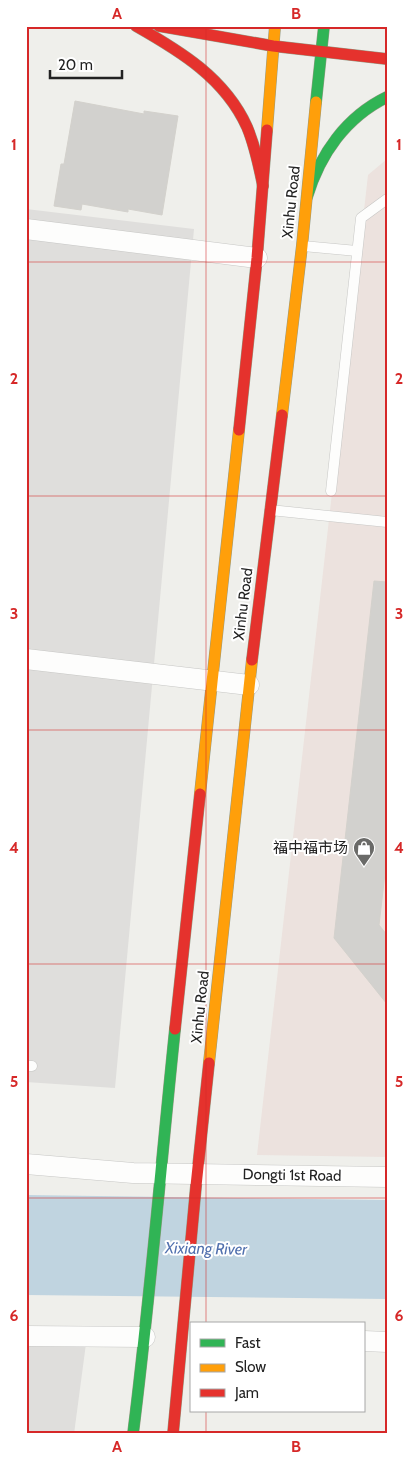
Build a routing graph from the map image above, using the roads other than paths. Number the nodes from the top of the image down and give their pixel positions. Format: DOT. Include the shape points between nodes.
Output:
graph roads {
  1 [pos="136,26"];
  2 [pos="159,26"];
  3 [pos="275,26"];
  4 [pos="324,26"];
  5 [pos="273,47"];
  6 [pos="321,53"];
  7 [pos="387,60"];
  8 [pos="387,97"];
  9 [pos="263,186"];
  10 [pos="307,197"];
  11 [pos="387,199"];
  12 [pos="26,229"];
  13 [pos="302,246"];
  14 [pos="357,251"];
  15 [pos="257,258"];
  16 [pos="330,491"];
  17 [pos="269,510"];
  18 [pos="387,522"];
  19 [pos="26,659"];
  20 [pos="213,681"];
  21 [pos="249,685"];
  22 [pos="26,1164"];
  23 [pos="387,1177"];
  24 [pos="160,1180"];
  25 [pos="196,1180"];
  26 [pos="146,1328"];
  27 [pos="26,1336"];
  28 [pos="187,1338"];
  29 [pos="366,1341"];
  30 [pos="387,1342"];
  31 [pos="133,1434"];
  32 [pos="173,1434"];
  1 -- 9 [label="main road" via="186,57 224,90 236,106 255,147"];
  2 -- 5 [label="main road"];
  3 -- 5 [label="main road, Xinhu Road"];
  4 -- 6 [label="main road, Xinhu Road"];
  5 -- 6 [label="main road"];
  5 -- 9 [label="main road, Xinhu Road"];
  6 -- 7 [label="main road"];
  6 -- 10 [label="main road, Xinhu Road"];
  8 -- 10 [label="main road" via="364,111 340,134 318,168"];
  9 -- 15 [label="main road, Xinhu Road"];
  10 -- 13 [label="main road, Xinhu Road"];
  11 -- 14 [label="lane" via="361,218"];
  12 -- 15 [label="street"];
  13 -- 14 [label="lane"];
  13 -- 17 [label="main road, Xinhu Road"];
  14 -- 16 [label="lane"];
  15 -- 20 [label="main road, Xinhu Road"];
  17 -- 18 [label="lane"];
  17 -- 21 [label="main road, Xinhu Road"];
  19 -- 20 [label="street"];
  20 -- 21 [label="street"];
  20 -- 24 [label="main road, Xinhu Road"];
  21 -- 25 [label="main road, Xinhu Road"];
  22 -- 24 [label="street, Dongti 1st Road" via="132,1173"];
  23 -- 25 [label="street, Dongti 1st Road"];
  24 -- 25 [label="street, Dongti 1st Road"];
  24 -- 26 [label="main road, Xinhu Road"];
  25 -- 28 [label="main road, Xinhu Road" via="183,1318"];
  26 -- 27 [label="street"];
  26 -- 31 [label="main road"];
  28 -- 32 [label="main road"];
  29 -- 30 [label="street"];
}
